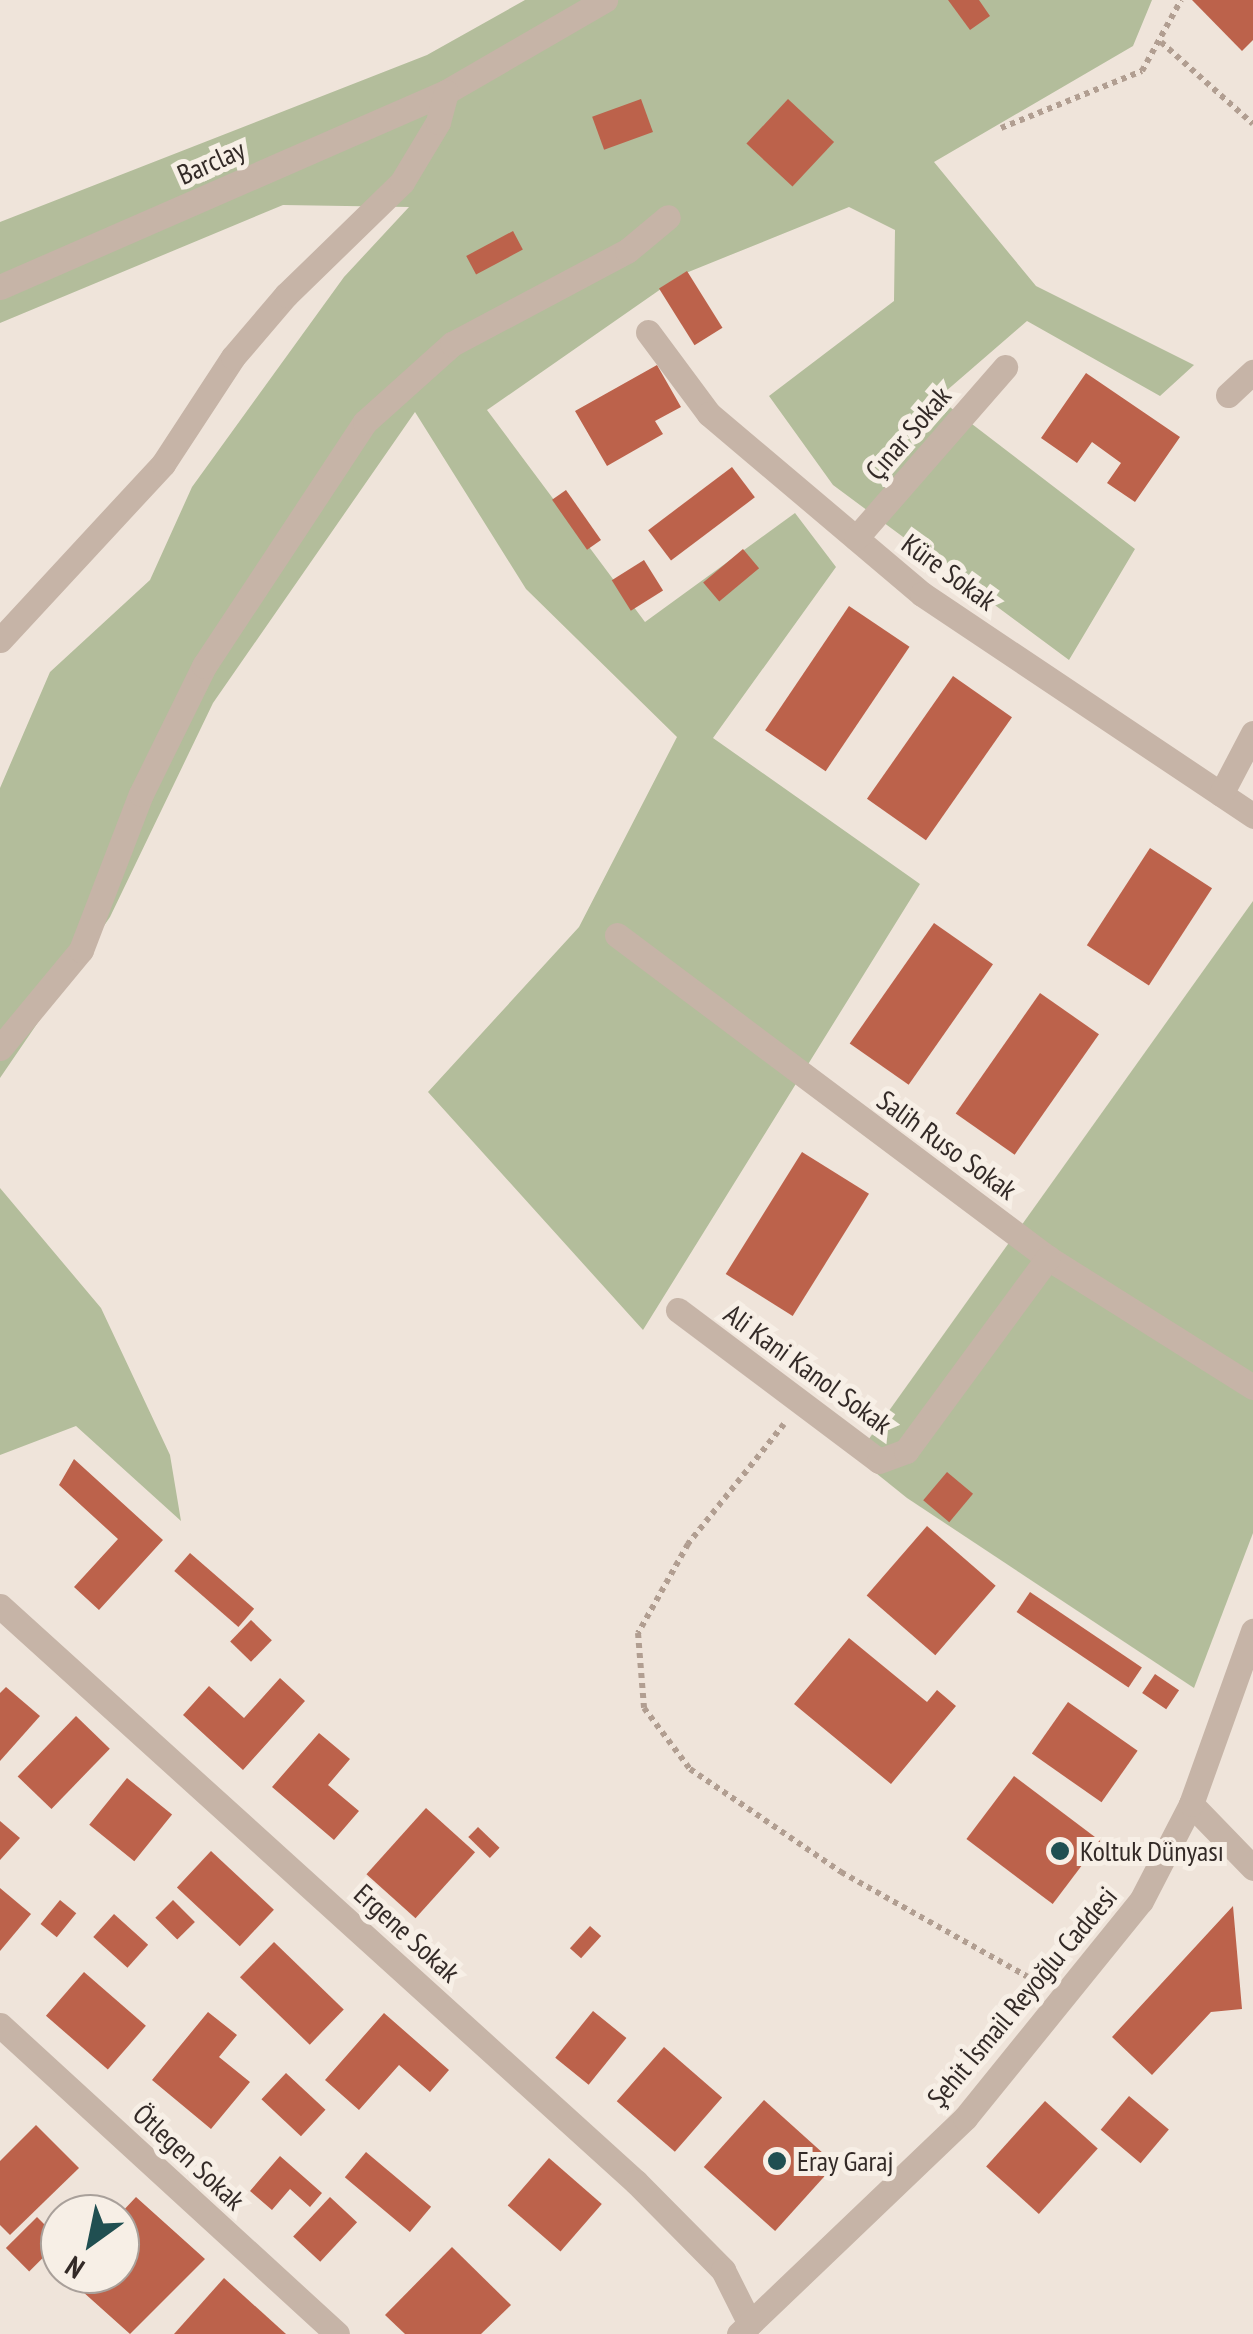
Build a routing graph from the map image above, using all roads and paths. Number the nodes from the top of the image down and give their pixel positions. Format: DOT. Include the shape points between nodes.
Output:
graph roads {
  1 [pos="604,0"];
  2 [pos="1180,0"];
  3 [pos="1160,41"];
  4 [pos="446,92"];
  5 [pos="1253,124"];
  6 [pos="1001,128"];
  7 [pos="668,217"];
  8 [pos="0,287"];
  9 [pos="648,332"];
  10 [pos="1005,367"];
  11 [pos="1253,372"];
  12 [pos="1228,396"];
  13 [pos="856,538"];
  14 [pos="0,640"];
  15 [pos="1253,733"];
  16 [pos="1221,794"];
  17 [pos="1253,816"];
  18 [pos="617,935"];
  19 [pos="0,1048"];
  20 [pos="1048,1258"];
  21 [pos="678,1310"];
  22 [pos="1253,1386"];
  23 [pos="800,1404"];
  24 [pos="0,1606"];
  25 [pos="1253,1632"];
  26 [pos="1191,1804"];
  27 [pos="1253,1868"];
  28 [pos="1066,1998"];
  29 [pos="0,2025"];
  30 [pos="744,2329"];
  31 [pos="337,2334"];
  1 -- 4 [label="street, Barclay"];
  2 -- 3 [label="path"];
  3 -- 5 [label="path"];
  3 -- 6 [label="path" via="1142,71"];
  4 -- 8 [label="street, Barclay"];
  4 -- 14 [label="street" via="438,122 402,182 286,295 233,357 164,464"];
  7 -- 19 [label="street" via="627,251 452,344 365,422 204,666 141,794 81,950"];
  9 -- 13 [label="street, Küre Sokak" via="709,414"];
  10 -- 13 [label="street, Çınar Sokak"];
  11 -- 12 [label="street"];
  13 -- 16 [label="street, Küre Sokak" via="922,594"];
  15 -- 16 [label="street"];
  16 -- 17 [label="street, Küre Sokak"];
  18 -- 20 [label="street, Salih Ruso Sokak"];
  20 -- 22 [label="street, Salih Ruso Sokak"];
  20 -- 23 [label="street, Ali Kani Kanol Sokak" via="906,1451 879,1461"];
  21 -- 23 [label="street, Ali Kani Kanol Sokak"];
  23 -- 28 [label="path" via="688,1544 638,1633 644,1708 690,1769 841,1872"];
  24 -- 30 [label="street, Ergene Sokak" via="636,2182 723,2270"];
  25 -- 26 [label="street, Şehit İsmail Reyoğlu Caddesi"];
  26 -- 27 [label="street"];
  26 -- 28 [label="street, Şehit İsmail Reyoğlu Caddesi" via="1142,1901"];
  28 -- 30 [label="street, Şehit İsmail Reyoğlu Caddesi" via="964,2118"];
  29 -- 31 [label="street, Ötlegen Sokak"];
}
